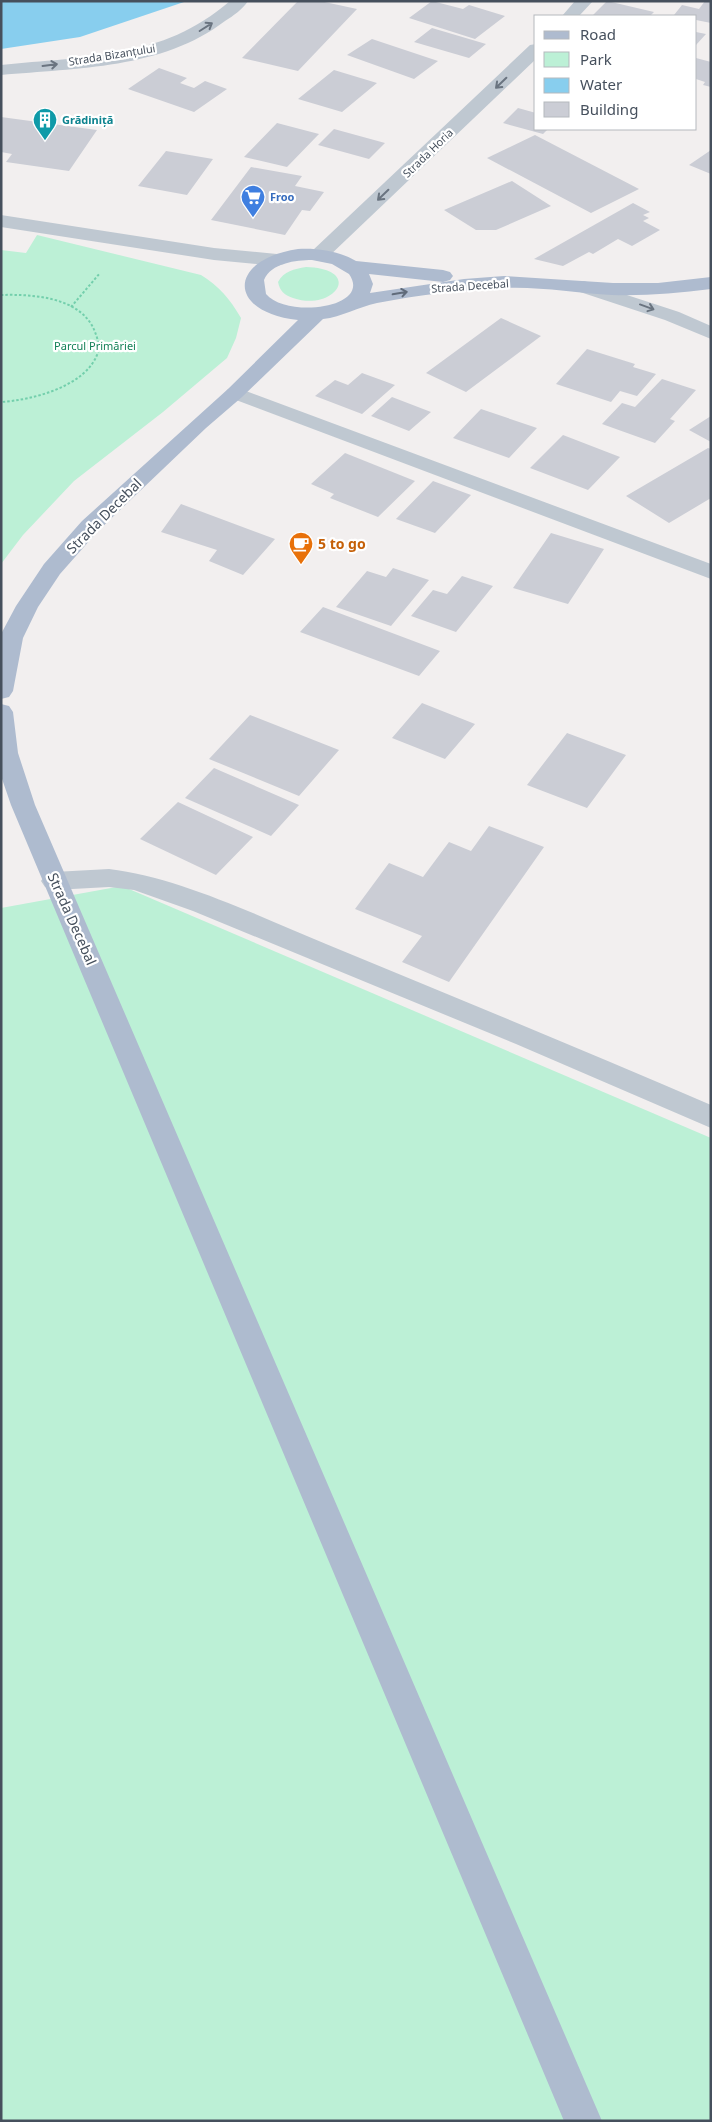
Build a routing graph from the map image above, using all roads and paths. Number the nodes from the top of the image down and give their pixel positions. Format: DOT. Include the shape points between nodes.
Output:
graph roads {
  1 [pos="240,1"];
  2 [pos="585,1"];
  3 [pos="571,15"];
  4 [pos="534,51"];
  5 [pos="1,70"];
  6 [pos="1,221"];
  7 [pos="186,250"];
  8 [pos="319,255"];
  9 [pos="277,260"];
  10 [pos="352,266"];
  11 [pos="504,282"];
  12 [pos="711,283"];
  13 [pos="253,284"];
  14 [pos="584,287"];
  15 [pos="658,289"];
  16 [pos="1,295"];
  17 [pos="352,303"];
  18 [pos="269,306"];
  19 [pos="317,314"];
  20 [pos="711,331"];
  21 [pos="255,373"];
  22 [pos="235,393"];
  23 [pos="1,402"];
  24 [pos="711,572"];
  25 [pos="1,691"];
  26 [pos="1,712"];
  27 [pos="54,880"];
  28 [pos="711,1117"];
  29 [pos="583,2121"];
  5 -- 1 [label="street, Strada Bizanțului, one-way" via="160,48 198,32"];
  2 -- 3 [label="street"];
  4 -- 8 [label="street, Strada Horia, one-way"];
  6 -- 7 [label="street"];
  7 -- 9 [label="street"];
  7 -- 13 [label="street" via="228,267"];
  8 -- 9 [label="main road"];
  8 -- 10 [label="main road"];
  9 -- 13 [label="main road" via="259,271"];
  10 -- 11 [label="main road"];
  10 -- 17 [label="main road" via="359,272 363,287"];
  11 -- 14 [label="main road, Strada Decebal"];
  17 -- 11 [label="main road, Strada Decebal, one-way" via="406,292"];
  12 -- 15 [label="main road, Strada Decebal"];
  13 -- 18 [label="main road" via="261,301"];
  14 -- 15 [label="main road, Strada Decebal"];
  14 -- 20 [label="street, one-way"];
  15 -- 20 [label="street"];
  16 -- 23 [label="path" via="46,298 71,307 90,321 98,337 97,354 85,371 65,386 38,396"];
  17 -- 19 [label="main road, Strada Decebal" via="333,312"];
  18 -- 19 [label="main road" via="291,314"];
  18 -- 21 [label="main road, Strada Decebal" via="271,334"];
  19 -- 21 [label="main road, Strada Decebal"];
  21 -- 22 [label="main road, Strada Decebal"];
  22 -- 24 [label="street"];
  22 -- 25 [label="main road, Strada Decebal" via="90,526 52,569 27,606 11,638"];
  26 -- 27 [label="main road, Strada Decebal" via="6,753"];
  27 -- 28 [label="street" via="109,878 136,881 193,901 526,1037"];
  27 -- 29 [label="main road, Strada Decebal"];
}
